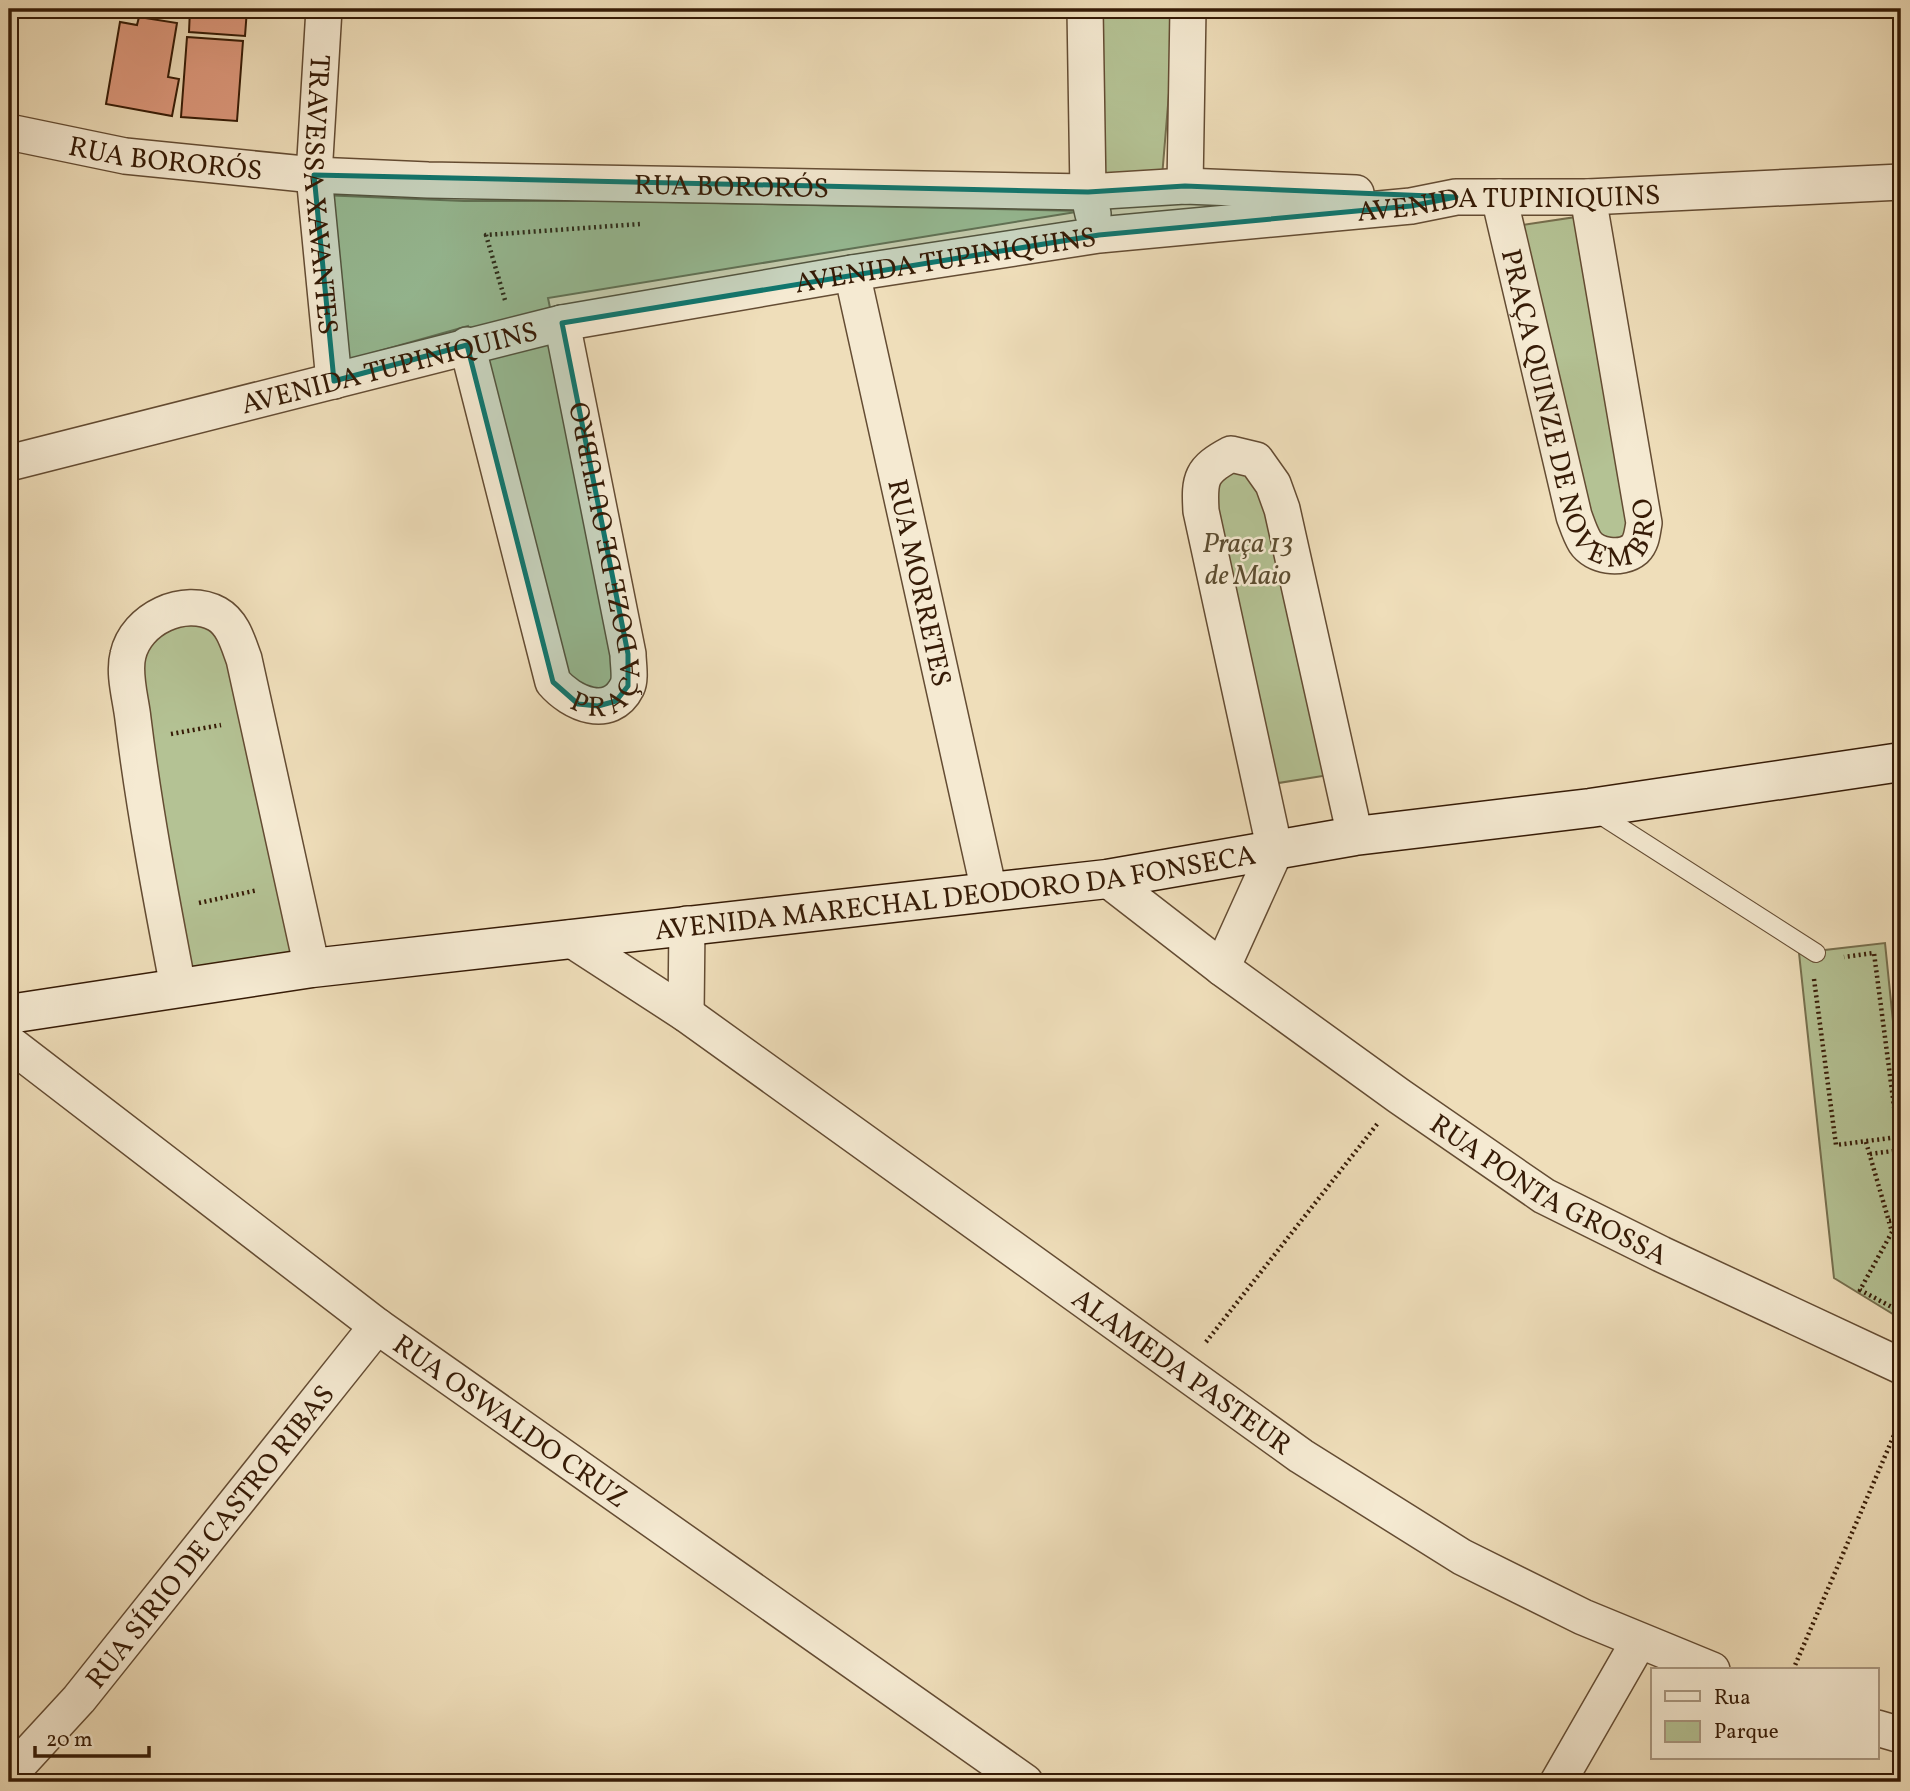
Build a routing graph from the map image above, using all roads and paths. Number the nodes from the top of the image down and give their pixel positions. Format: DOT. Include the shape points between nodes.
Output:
graph roads {
  1 [pos="324,9"];
  2 [pos="1085,9"];
  3 [pos="1188,9"];
  4 [pos="9,132"];
  5 [pos="314,175"];
  6 [pos="1901,183"];
  7 [pos="1185,186"];
  8 [pos="1087,192"];
  9 [pos="1456,197"];
  10 [pos="1499,197"];
  11 [pos="1588,197"];
  12 [pos="1099,235"];
  13 [pos="852,273"];
  14 [pos="562,323"];
  15 [pos="467,345"];
  16 [pos="334,381"];
  17 [pos="9,463"];
  18 [pos="257,718"];
  19 [pos="136,741"];
  20 [pos="1901,762"];
  21 [pos="1590,808"];
  22 [pos="1355,836"];
  23 [pos="1275,851"];
  24 [pos="1107,879"];
  25 [pos="295,883"];
  26 [pos="989,891"];
  27 [pos="164,911"];
  28 [pos="687,924"];
  29 [pos="569,938"];
  30 [pos="1816,953"];
  31 [pos="1837,958"];
  32 [pos="312,968"];
  33 [pos="1223,968"];
  34 [pos="1814,974"];
  35 [pos="178,987"];
  36 [pos="9,1014"];
  37 [pos="686,1014"];
  38 [pos="9,1043"];
  39 [pos="1399,1096"];
  40 [pos="1867,1142"];
  41 [pos="1901,1150"];
  42 [pos="1870,1154"];
  43 [pos="1901,1220"];
  44 [pos="1889,1221"];
  45 [pos="1901,1312"];
  46 [pos="377,1326"];
  47 [pos="1901,1366"];
  48 [pos="1182,1373"];
  49 [pos="1901,1419"];
  50 [pos="1639,1641"];
  51 [pos="1707,1668"];
  52 [pos="1794,1668"];
  53 [pos="1878,1728"];
  54 [pos="1901,1735"];
  55 [pos="9,1775"];
  56 [pos="1024,1782"];
  57 [pos="1558,1782"];
  1 -- 5 [label="street, TRAVESSA XAVANTES"];
  2 -- 8 [label="street"];
  3 -- 7 [label="street"];
  4 -- 5 [label="street, RUA BORORÓS" via="124,156"];
  5 -- 8 [label="street, RUA BORORÓS"];
  5 -- 16 [label="street, TRAVESSA XAVANTES"];
  6 -- 11 [label="street, AVENIDA TUPINIQUINS"];
  7 -- 8 [label="street, RUA BORORÓS"];
  7 -- 9 [label="street, RUA BORORÓS"];
  8 -- 12 [label="street"];
  9 -- 10 [label="street, AVENIDA TUPINIQUINS"];
  9 -- 12 [label="street, AVENIDA TUPINIQUINS" via="1411,206"];
  10 -- 11 [label="street, AVENIDA TUPINIQUINS"];
  10 -- 11 [label="street, PRAÇA QUINZE DE NOVEMBRO" via="1574,516 1585,543 1601,555 1616,555 1635,548 1642,539 1644,523"];
  12 -- 13 [label="street, AVENIDA TUPINIQUINS"];
  13 -- 14 [label="street, AVENIDA TUPINIQUINS"];
  13 -- 26 [label="street, RUA MORRETES"];
  14 -- 15 [label="street, AVENIDA TUPINIQUINS"];
  14 -- 15 [label="street, PRAÇA DOZE DE OUTUBRO" via="628,654 628,686 615,701 598,706 578,704 553,682"];
  15 -- 16 [label="street, AVENIDA TUPINIQUINS"];
  16 -- 17 [label="street, AVENIDA TUPINIQUINS"];
  18 -- 19 [label="path"];
  18 -- 19 [label="street" via="233,631 217,614 191,608 167,611 143,629 128,656"];
  18 -- 25 [label="street"];
  19 -- 27 [label="street"];
  20 -- 21 [label="street, AVENIDA MARECHAL DEODORO DA FONSECA"];
  21 -- 22 [label="street, AVENIDA MARECHAL DEODORO DA FONSECA"];
  21 -- 30 [label="lane"];
  22 -- 23 [label="street, AVENIDA MARECHAL DEODORO DA FONSECA"];
  22 -- 23 [label="street" via="1282,509 1273,484 1256,460 1231,454 1209,466 1200,485 1201,511"];
  23 -- 24 [label="street, AVENIDA MARECHAL DEODORO DA FONSECA"];
  23 -- 33 [label="street"];
  24 -- 26 [label="street, AVENIDA MARECHAL DEODORO DA FONSECA"];
  24 -- 33 [label="street, RUA PONTA GROSSA"];
  25 -- 27 [label="path"];
  25 -- 32 [label="street"];
  26 -- 28 [label="street, AVENIDA MARECHAL DEODORO DA FONSECA"];
  27 -- 35 [label="street"];
  28 -- 29 [label="street, AVENIDA MARECHAL DEODORO DA FONSECA"];
  28 -- 37 [label="street"];
  29 -- 32 [label="street, AVENIDA MARECHAL DEODORO DA FONSECA"];
  29 -- 37 [label="street, ALAMEDA PASTEUR"];
  31 -- 40 [label="path" via="1874,953 1898,1137"];
  32 -- 35 [label="street, AVENIDA MARECHAL DEODORO DA FONSECA"];
  33 -- 39 [label="street, RUA PONTA GROSSA"];
  34 -- 40 [label="path" via="1836,1145"];
  35 -- 36 [label="street, AVENIDA MARECHAL DEODORO DA FONSECA"];
  37 -- 48 [label="street, ALAMEDA PASTEUR"];
  38 -- 46 [label="street, RUA OSWALDO CRUZ"];
  39 -- 47 [label="street, RUA PONTA GROSSA" via="1544,1196"];
  39 -- 48 [label="path"];
  40 -- 42 [label="path"];
  41 -- 42 [label="path"];
  42 -- 44 [label="path"];
  43 -- 44 [label="path"];
  44 -- 45 [label="path" via="1892,1231 1860,1290"];
  46 -- 55 [label="street, RUA SÍRIO DE CASTRO RIBAS" via="79,1699"];
  46 -- 56 [label="street, RUA OSWALDO CRUZ"];
  48 -- 50 [label="street, ALAMEDA PASTEUR" via="1301,1456 1462,1557"];
  49 -- 52 [label="path"];
  50 -- 51 [label="street, ALAMEDA PASTEUR"];
  50 -- 57 [label="street"];
  53 -- 54 [label="street"];
}
